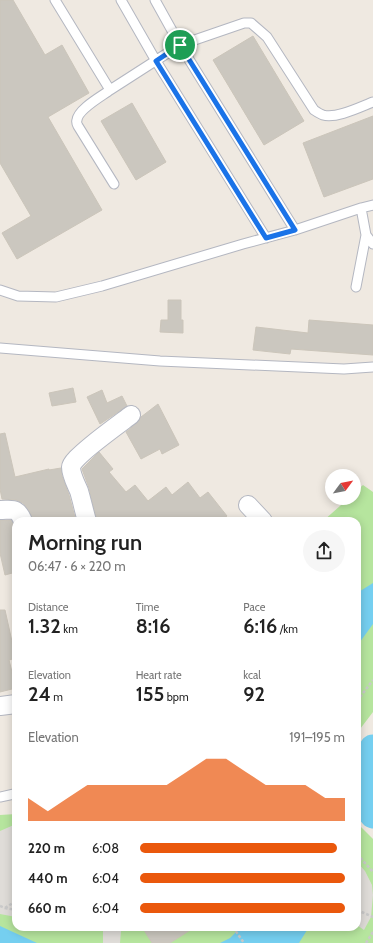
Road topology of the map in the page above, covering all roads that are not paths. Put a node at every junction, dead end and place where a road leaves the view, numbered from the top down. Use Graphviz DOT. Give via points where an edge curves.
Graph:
graph roads {
  1 [pos="55,0"];
  2 [pos="121,0"];
  3 [pos="155,0"];
  4 [pos="180,45"];
  5 [pos="156,61"];
  6 [pos="110,90"];
  7 [pos="373,102"];
  8 [pos="114,184"];
  9 [pos="373,205"];
  10 [pos="361,208"];
  11 [pos="295,230"];
  12 [pos="366,234"];
  13 [pos="266,238"];
  14 [pos="373,244"];
  15 [pos="356,286"];
  16 [pos="0,290"];
  17 [pos="0,348"];
  18 [pos="373,367"];
  19 [pos="131,415"];
  20 [pos="248,505"];
  21 [pos="0,510"];
  22 [pos="22,517"];
  23 [pos="86,517"];
  24 [pos="259,517"];
  25 [pos="12,704"];
  26 [pos="0,706"];
  27 [pos="12,794"];
  28 [pos="0,796"];
  1 -- 6 [label="lane"];
  2 -- 5 [label="lane"];
  3 -- 4 [label="lane"];
  4 -- 5 [label="lane"];
  4 -- 7 [label="lane" via="244,23 251,23 267,37 314,110 321,115 338,115"];
  4 -- 11 [label="lane"];
  5 -- 6 [label="lane"];
  5 -- 13 [label="lane"];
  6 -- 8 [label="lane" via="84,109 76,121"];
  9 -- 10 [label="lane"];
  10 -- 11 [label="lane"];
  10 -- 12 [label="lane"];
  11 -- 13 [label="lane"];
  12 -- 14 [label="lane"];
  12 -- 15 [label="lane"];
  13 -- 16 [label="lane" via="56,297 18,296"];
  17 -- 18 [label="lane" via="167,361 344,369"];
  19 -- 23 [label="street" via="81,453 72,463"];
  20 -- 24 [label="street"];
  21 -- 22 [label="street" via="14,510"];
  25 -- 26 [label="street"];
  27 -- 28 [label="lane"];
}
